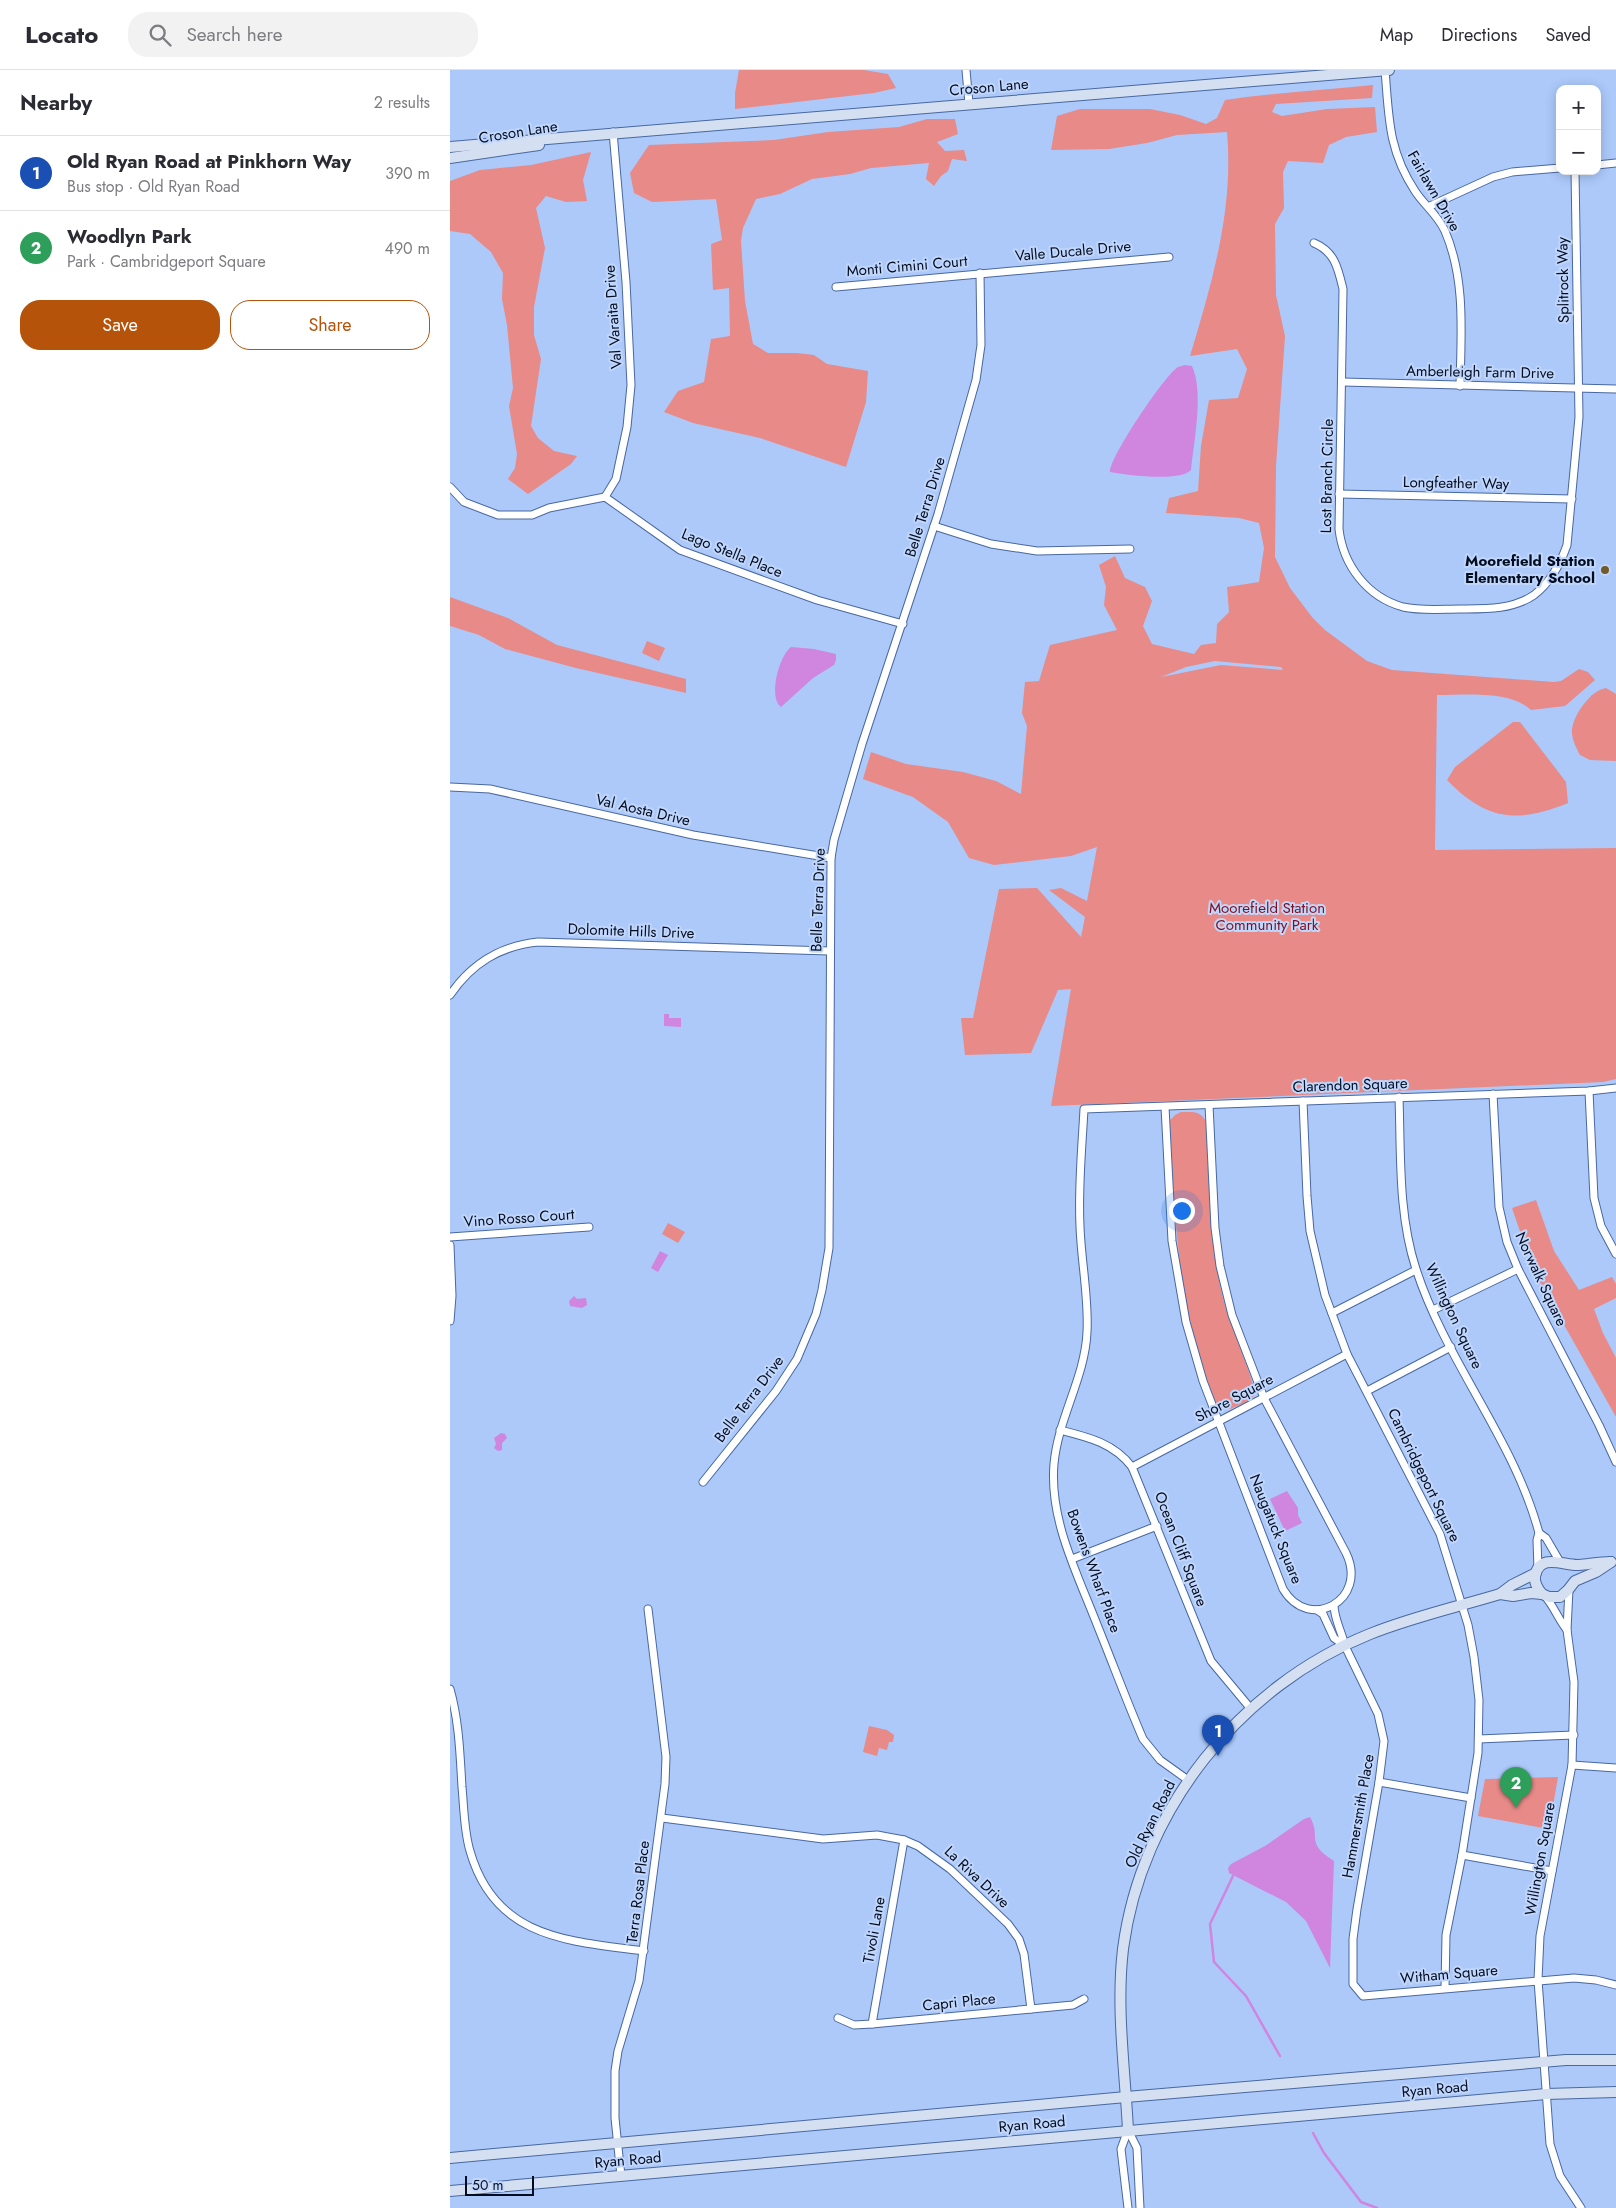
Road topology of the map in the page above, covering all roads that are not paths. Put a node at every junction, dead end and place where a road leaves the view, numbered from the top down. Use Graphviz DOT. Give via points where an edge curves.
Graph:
graph roads {
  1 [pos="966,70"];
  2 [pos="1387,70"];
  3 [pos="969,104"];
  4 [pos="613,132"];
  5 [pos="591,134"];
  6 [pos="450,147"];
  7 [pos="450,158"];
  8 [pos="1616,163"];
  9 [pos="1601,165"];
  10 [pos="1556,168"];
  11 [pos="1574,175"];
  12 [pos="1430,206"];
  13 [pos="1314,243"];
  14 [pos="1170,257"];
  15 [pos="980,273"];
  16 [pos="836,287"];
  17 [pos="1343,382"];
  18 [pos="1460,386"];
  19 [pos="1579,388"];
  20 [pos="1616,389"];
  21 [pos="450,487"];
  22 [pos="1339,494"];
  23 [pos="605,497"];
  24 [pos="1572,499"];
  25 [pos="934,526"];
  26 [pos="1130,549"];
  27 [pos="903,624"];
  28 [pos="450,787"];
  29 [pos="831,858"];
  30 [pos="830,951"];
  31 [pos="450,995"];
  32 [pos="1616,1088"];
  33 [pos="1589,1091"];
  34 [pos="1493,1094"];
  35 [pos="1399,1097"];
  36 [pos="1303,1100"];
  37 [pos="1209,1105"];
  38 [pos="1165,1106"];
  39 [pos="1084,1109"];
  40 [pos="590,1227"];
  41 [pos="450,1237"];
  42 [pos="450,1245"];
  43 [pos="1616,1254"];
  44 [pos="1518,1269"];
  45 [pos="1416,1270"];
  46 [pos="1433,1310"];
  47 [pos="1332,1313"];
  48 [pos="450,1321"];
  49 [pos="1451,1347"];
  50 [pos="1347,1354"];
  51 [pos="1367,1391"];
  52 [pos="1264,1398"];
  53 [pos="1219,1422"];
  54 [pos="1060,1430"];
  55 [pos="1616,1462"];
  56 [pos="1132,1467"];
  57 [pos="703,1482"];
  58 [pos="1157,1526"];
  59 [pos="1539,1533"];
  60 [pos="1072,1559"];
  61 [pos="1613,1561"];
  62 [pos="1562,1563"];
  63 [pos="1537,1571"];
  64 [pos="1570,1588"];
  65 [pos="1500,1594"];
  66 [pos="1543,1594"];
  67 [pos="1334,1605"];
  68 [pos="1462,1605"];
  69 [pos="648,1608"];
  70 [pos="1316,1609"];
  71 [pos="1567,1630"];
  72 [pos="1345,1646"];
  73 [pos="450,1689"];
  74 [pos="1252,1709"];
  75 [pos="1574,1735"];
  76 [pos="1479,1739"];
  77 [pos="1572,1765"];
  78 [pos="1616,1768"];
  79 [pos="1188,1780"];
  80 [pos="1379,1782"];
  81 [pos="1471,1798"];
  82 [pos="662,1818"];
  83 [pos="904,1840"];
  84 [pos="1462,1854"];
  85 [pos="1552,1870"];
  86 [pos="644,1951"];
  87 [pos="1538,1980"];
  88 [pos="1616,1985"];
  89 [pos="1444,1988"];
  90 [pos="1363,1996"];
  91 [pos="1084,1999"];
  92 [pos="1031,2009"];
  93 [pos="838,2018"];
  94 [pos="872,2024"];
  95 [pos="1616,2060"];
  96 [pos="1544,2062"];
  97 [pos="1616,2092"];
  98 [pos="1546,2094"];
  99 [pos="1126,2097"];
  100 [pos="1128,2130"];
  101 [pos="617,2143"];
  102 [pos="450,2158"];
  103 [pos="621,2176"];
  104 [pos="450,2190"];
  105 [pos="1128,2208"];
  106 [pos="1140,2208"];
  107 [pos="1581,2208"];
  1 -- 3 [label="street"];
  2 -- 3 [label="main road, Croson Lane"];
  2 -- 12 [label="street, Fairlawn Drive" via="1394,148 1416,192"];
  3 -- 4 [label="main road, Croson Lane"];
  4 -- 5 [label="main road, Croson Lane"];
  4 -- 23 [label="street, Val Varaita Drive" via="631,385 627,427 616,479"];
  5 -- 6 [label="main road, Croson Lane"];
  5 -- 7 [label="main road, Croson Lane"];
  8 -- 9 [label="street"];
  10 -- 12 [label="street" via="1493,176"];
  11 -- 19 [label="street, Splitrock Way"];
  12 -- 18 [label="street, Fairlawn Drive" via="1444,230 1458,277 1461,301"];
  13 -- 17 [label="street, Lost Branch Circle" via="1324,247 1334,258 1343,289"];
  14 -- 15 [label="street, Valle Ducale Drive"];
  15 -- 16 [label="street, Monti Cimini Court"];
  15 -- 25 [label="street, Belle Terra Drive" via="981,345 976,380"];
  17 -- 18 [label="street, Amberleigh Farm Drive"];
  17 -- 22 [label="street, Lost Branch Circle"];
  18 -- 19 [label="street, Amberleigh Farm Drive"];
  19 -- 20 [label="street, Amberleigh Farm Drive"];
  19 -- 24 [label="street, Lost Branch Circle"];
  21 -- 23 [label="street" via="464,502 498,515 532,515 549,508"];
  22 -- 24 [label="street, Longfeather Way"];
  22 -- 24 [label="street, Lost Branch Circle" via="1340,540 1350,567 1366,586 1382,598 1403,607 1420,609 1488,610 1532,596 1551,579 1562,560 1568,545"];
  23 -- 27 [label="street, Lago Stella Place" via="680,550 817,600"];
  25 -- 26 [label="street" via="991,544 1037,551"];
  25 -- 27 [label="street, Belle Terra Drive"];
  27 -- 29 [label="street, Belle Terra Drive" via="862,744"];
  28 -- 29 [label="street, Val Aosta Drive" via="499,791 693,835"];
  29 -- 30 [label="street, Belle Terra Drive"];
  30 -- 31 [label="street, Dolomite Hills Drive" via="538,942 494,953 468,972"];
  30 -- 57 [label="street, Belle Terra Drive" via="830,1248 822,1290 816,1314 796,1360 776,1391"];
  32 -- 33 [label="street, Clarendon Square"];
  33 -- 34 [label="street, Clarendon Square"];
  33 -- 43 [label="street" via="1594,1198 1601,1226"];
  34 -- 35 [label="street, Clarendon Square"];
  34 -- 44 [label="street, Norwalk Square" via="1499,1207 1506,1242"];
  35 -- 36 [label="street, Clarendon Square"];
  35 -- 45 [label="street, Willington Square" via="1402,1188 1406,1227"];
  36 -- 37 [label="street, Clarendon Square"];
  36 -- 47 [label="street, Cambridgeport Square" via="1310,1231"];
  37 -- 38 [label="street, Clarendon Square"];
  37 -- 52 [label="street" via="1220,1266 1232,1315"];
  38 -- 39 [label="street, Clarendon Square"];
  38 -- 53 [label="street, Naugatuck Square" via="1172,1241 1180,1298 1200,1372"];
  39 -- 54 [label="street, Bowens Wharf Place" via="1079,1214 1088,1313 1087,1339 1084,1359"];
  40 -- 41 [label="street, Vino Rosso Court"];
  42 -- 48 [label="street"];
  44 -- 46 [label="street"];
  44 -- 55 [label="street, Norwalk Square"];
  45 -- 46 [label="street, Willington Square"];
  45 -- 47 [label="street"];
  46 -- 49 [label="street, Willington Square"];
  47 -- 50 [label="street, Cambridgeport Square"];
  49 -- 51 [label="street"];
  49 -- 59 [label="street, Willington Square" via="1520,1480"];
  50 -- 51 [label="street, Cambridgeport Square"];
  50 -- 52 [label="street, Shore Square"];
  51 -- 68 [label="street, Cambridgeport Square" via="1438,1527"];
  52 -- 53 [label="street, Shore Square"];
  52 -- 67 [label="street" via="1349,1560 1351,1580 1343,1597"];
  53 -- 56 [label="street, Shore Square"];
  53 -- 70 [label="street, Naugatuck Square" via="1283,1589 1289,1599 1300,1606"];
  54 -- 56 [label="street, Ocean Cliff Square" via="1095,1440 1115,1450"];
  54 -- 60 [label="street, Bowens Wharf Place" via="1054,1464 1054,1493 1059,1521"];
  56 -- 58 [label="street, Ocean Cliff Square"];
  58 -- 60 [label="street"];
  58 -- 74 [label="street, Ocean Cliff Square" via="1211,1661"];
  59 -- 62 [label="street, Willington Square" via="1546,1538"];
  59 -- 63 [label="street, Willington Square"];
  60 -- 79 [label="street, Bowens Wharf Place" via="1143,1739 1160,1760"];
  61 -- 62 [label="main road, Old Ryan Road" via="1580,1565"];
  61 -- 64 [label="main road, Old Ryan Road" via="1575,1581"];
  62 -- 63 [label="main road, Old Ryan Road" via="1547,1562"];
  62 -- 64 [label="main road" via="1570,1572"];
  63 -- 65 [label="main road, Old Ryan Road"];
  63 -- 66 [label="main road" via="1536,1584"];
  64 -- 66 [label="main road, Old Ryan Road" via="1555,1598"];
  64 -- 71 [label="street, Willington Square"];
  65 -- 66 [label="main road, Old Ryan Road"];
  65 -- 68 [label="main road, Old Ryan Road"];
  66 -- 71 [label="street, Willington Square"];
  67 -- 70 [label="street"];
  67 -- 72 [label="street, Hammersmith Place"];
  68 -- 72 [label="main road, Old Ryan Road" via="1389,1627"];
  68 -- 76 [label="street, Cambridgeport Square" via="1474,1657"];
  69 -- 82 [label="street, Terra Rosa Place" via="666,1757"];
  70 -- 72 [label="street, Hammersmith Place" via="1324,1614 1334,1638"];
  71 -- 75 [label="street, Willington Square" via="1574,1682"];
  72 -- 74 [label="main road, Old Ryan Road" via="1303,1669"];
  72 -- 80 [label="street, Hammersmith Place" via="1382,1725 1384,1747"];
  73 -- 86 [label="street" via="457,1721 466,1835 476,1867 494,1897 518,1919 544,1934 575,1942"];
  74 -- 79 [label="main road, Old Ryan Road" via="1222,1738"];
  75 -- 76 [label="street"];
  75 -- 77 [label="street, Willington Square"];
  76 -- 81 [label="street, Cambridgeport Square"];
  77 -- 78 [label="street"];
  77 -- 85 [label="street, Willington Square"];
  79 -- 99 [label="main road, Old Ryan Road" via="1148,1856 1134,1898 1123,1949 1120,1988"];
  80 -- 81 [label="street"];
  80 -- 90 [label="street, Hammersmith Place" via="1353,1939 1353,1984"];
  81 -- 84 [label="street, Cambridgeport Square"];
  82 -- 83 [label="street, La Riva Drive" via="823,1839 867,1834"];
  82 -- 86 [label="street, Terra Rosa Place"];
  83 -- 92 [label="street, La Riva Drive" via="930,1853 950,1869 1008,1924 1024,1954"];
  83 -- 94 [label="street, Tivoli Lane"];
  84 -- 85 [label="street"];
  84 -- 89 [label="street, Cambridgeport Square" via="1446,1935"];
  85 -- 87 [label="street, Willington Square" via="1540,1936"];
  86 -- 101 [label="street, Terra Rosa Place" via="637,1990 618,2052 614,2095"];
  87 -- 88 [label="street" via="1587,1978"];
  87 -- 89 [label="street, Witham Square"];
  87 -- 96 [label="street, Willington Square"];
  89 -- 90 [label="street, Witham Square"];
  91 -- 92 [label="street, Capri Place" via="1073,2005"];
  92 -- 94 [label="street, Capri Place"];
  93 -- 94 [label="street, Capri Place" via="854,2025"];
  95 -- 96 [label="main road, Ryan Road"];
  96 -- 98 [label="street, Willington Square"];
  96 -- 99 [label="main road, Ryan Road"];
  97 -- 98 [label="main road, Ryan Road"];
  98 -- 100 [label="main road, Ryan Road"];
  98 -- 107 [label="street, Willington Square" via="1554,2162 1567,2190"];
  99 -- 100 [label="main road, Old Ryan Road"];
  99 -- 101 [label="main road, Ryan Road"];
  100 -- 103 [label="main road, Ryan Road"];
  100 -- 105 [label="street" via="1121,2149"];
  100 -- 106 [label="street" via="1136,2148"];
  101 -- 102 [label="main road, Ryan Road"];
  101 -- 103 [label="street, Terra Rosa Place"];
  103 -- 104 [label="main road, Ryan Road"];
}
